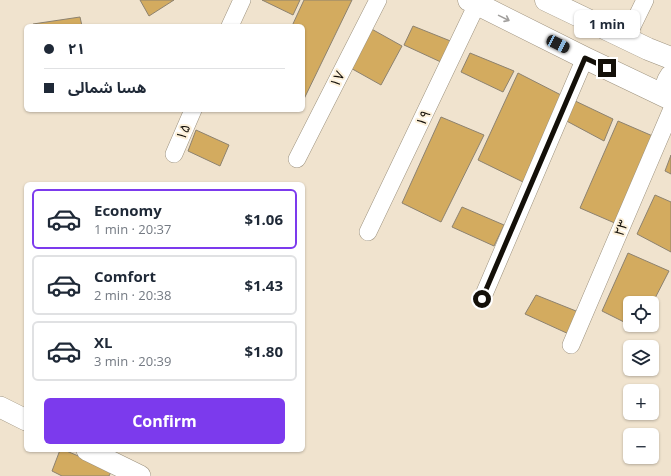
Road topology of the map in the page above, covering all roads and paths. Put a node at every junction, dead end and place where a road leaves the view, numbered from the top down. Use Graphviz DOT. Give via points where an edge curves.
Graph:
graph roads {
  1 [pos="242,0"];
  2 [pos="378,0"];
  3 [pos="546,0"];
  4 [pos="645,0"];
  5 [pos="473,2"];
  6 [pos="231,24"];
  7 [pos="626,39"];
  8 [pos="648,50"];
  9 [pos="585,58"];
  10 [pos="671,58"];
  11 [pos="630,78"];
  12 [pos="670,95"];
  13 [pos="192,112"];
  14 [pos="174,154"];
  15 [pos="297,159"];
  16 [pos="368,232"];
  17 [pos="482,299"];
  18 [pos="571,345"];
  19 [pos="0,408"];
  20 [pos="24,419"];
  21 [pos="90,452"];
  22 [pos="116,471"];
  23 [pos="140,476"];
  1 -- 6 [label="street"];
  2 -- 15 [label="street, ۱۷"];
  3 -- 7 [label="main road"];
  4 -- 7 [label="street"];
  5 -- 9 [label="main road, one-way"];
  5 -- 16 [label="street, ۱۹"];
  7 -- 8 [label="main road"];
  8 -- 10 [label="main road"];
  8 -- 11 [label="main road" via="651,60 648,70 640,76"];
  9 -- 11 [label="main road"];
  9 -- 17 [label="street"];
  11 -- 12 [label="main road"];
  12 -- 18 [label="street, ۲۳"];
  13 -- 14 [label="street, ۱۵"];
  19 -- 20 [label="street"];
  21 -- 22 [label="street"];
  22 -- 23 [label="street"];
}
